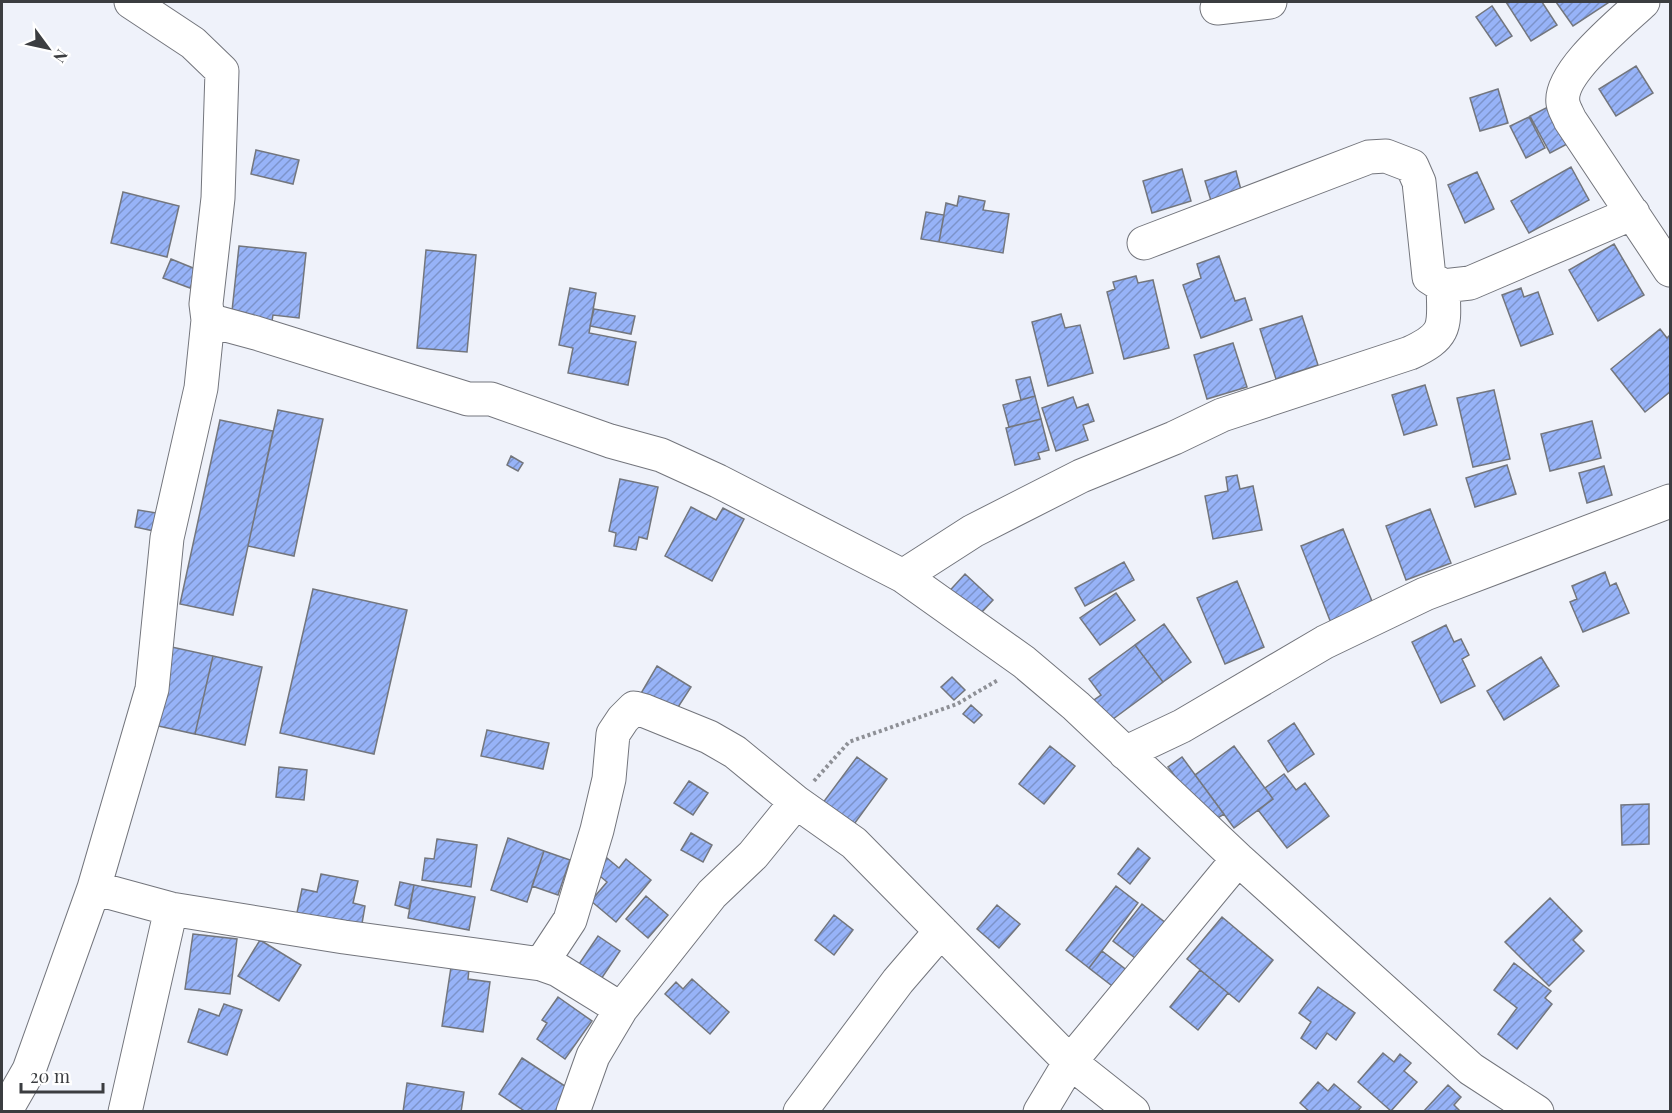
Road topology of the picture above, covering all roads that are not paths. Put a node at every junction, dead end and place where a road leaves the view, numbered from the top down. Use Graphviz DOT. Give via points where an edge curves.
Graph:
graph roads {
  1 [pos="131,2"];
  2 [pos="1270,2"];
  3 [pos="1643,2"];
  4 [pos="1217,8"];
  5 [pos="1651,225"];
  6 [pos="1144,243"];
  7 [pos="1671,270"];
  8 [pos="1443,286"];
  9 [pos="208,320"];
  10 [pos="1671,501"];
  11 [pos="903,576"];
  12 [pos="1125,753"];
  13 [pos="796,802"];
  14 [pos="1239,859"];
  15 [pos="94,888"];
  16 [pos="171,909"];
  17 [pos="941,931"];
  18 [pos="541,964"];
  19 [pos="621,1009"];
  20 [pos="1070,1062"];
  21 [pos="5,1112"];
  22 [pos="125,1112"];
  23 [pos="573,1112"];
  24 [pos="800,1112"];
  25 [pos="1040,1112"];
  26 [pos="1133,1112"];
  27 [pos="1537,1112"];
  1 -- 9 [label="street" via="193,43 222,71 218,198 206,304"];
  2 -- 4 [label="street"];
  3 -- 5 [label="street" via="1582,61 1568,82 1562,101 1570,120"];
  5 -- 7 [label="street"];
  5 -- 8 [label="street" via="1470,283"];
  6 -- 8 [label="street" via="1368,157 1386,156 1412,166 1419,183 1429,277"];
  8 -- 11 [label="street" via="1444,323 1432,343 1222,415 1081,476 973,531"];
  9 -- 11 [label="street" via="468,399 491,399 661,455"];
  9 -- 15 [label="street" via="201,388 167,538 152,688"];
  10 -- 12 [label="street" via="1425,594 1325,642 1182,726"];
  11 -- 12 [label="street" via="1024,662"];
  12 -- 14 [label="street"];
  13 -- 17 [label="street" via="855,843"];
  13 -- 18 [label="street" via="709,736 634,708 614,734 597,830 570,920"];
  13 -- 19 [label="street" via="753,855 712,894"];
  14 -- 20 [label="street"];
  14 -- 27 [label="street" via="1471,1069"];
  15 -- 16 [label="street"];
  15 -- 21 [label="street" via="29,1070"];
  16 -- 18 [label="street"];
  16 -- 22 [label="street"];
  17 -- 20 [label="street"];
  17 -- 24 [label="street" via="898,981"];
  18 -- 19 [label="street" via="558,970"];
  19 -- 23 [label="street" via="593,1056"];
  20 -- 25 [label="street"];
  20 -- 26 [label="street"];
}
